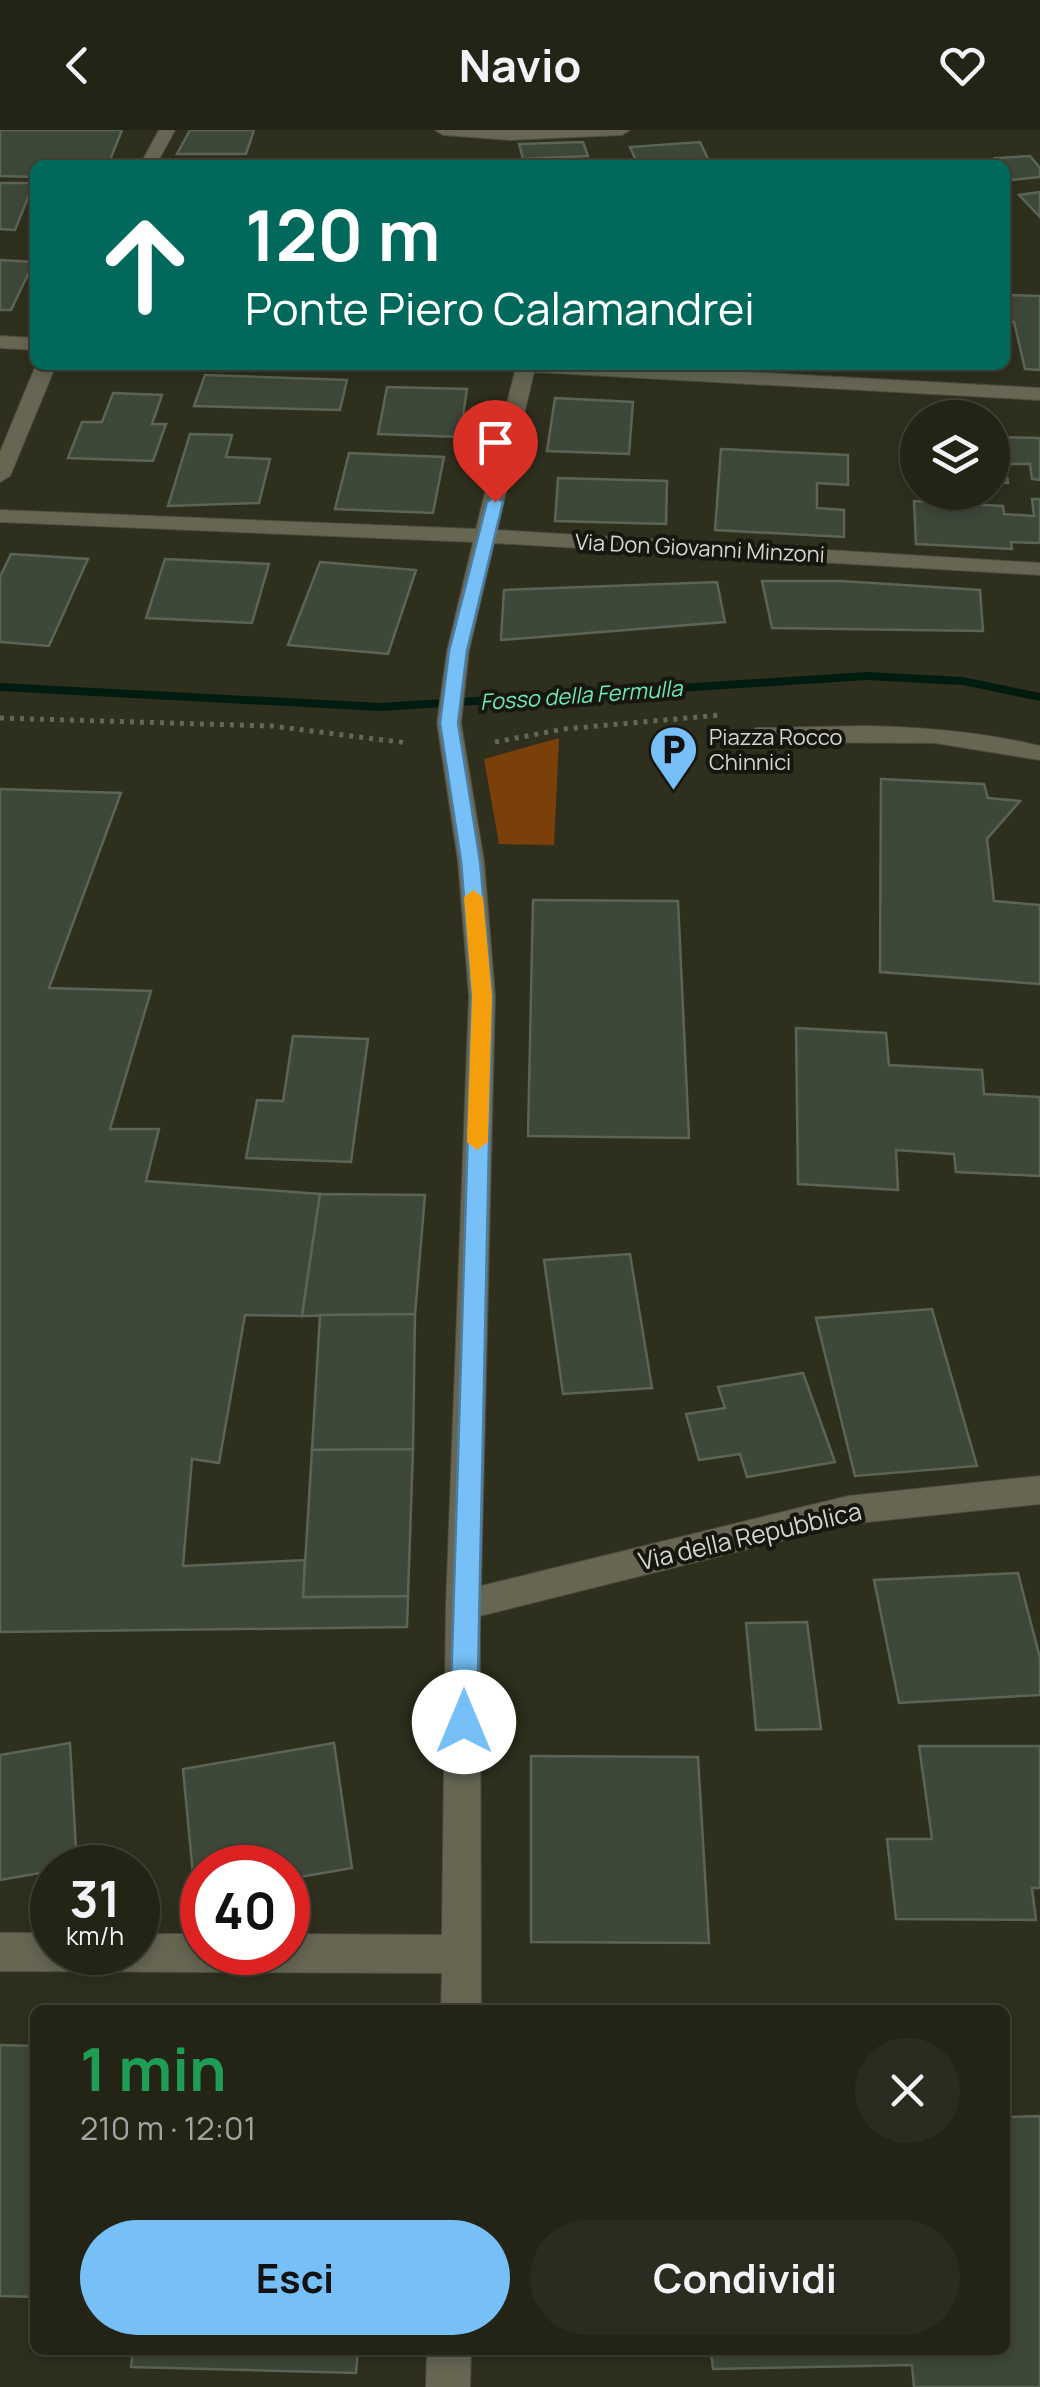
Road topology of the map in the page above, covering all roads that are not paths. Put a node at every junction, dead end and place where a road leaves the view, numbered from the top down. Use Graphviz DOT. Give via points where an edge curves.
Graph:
graph roads {
  1 [pos="167,130"];
  2 [pos="443,130"];
  3 [pos="622,130"];
  4 [pos="151,160"];
  5 [pos="0,342"];
  6 [pos="30,344"];
  7 [pos="44,370"];
  8 [pos="525,370"];
  9 [pos="686,370"];
  10 [pos="1040,394"];
  11 [pos="0,476"];
  12 [pos="0,516"];
  13 [pos="487,536"];
  14 [pos="1040,569"];
  15 [pos="756,735"];
  16 [pos="1040,753"];
  17 [pos="1040,1490"];
  18 [pos="464,1606"];
  19 [pos="0,1952"];
  20 [pos="30,1952"];
  21 [pos="160,1953"];
  22 [pos="463,1954"];
  23 [pos="461,2005"];
  24 [pos="449,2355"];
  25 [pos="448,2387"];
  1 -- 4 [label="street"];
  2 -- 3 [label="street"];
  5 -- 6 [label="street"];
  7 -- 11 [label="street"];
  8 -- 13 [label="street"];
  9 -- 10 [label="street"];
  12 -- 13 [label="street, Via Don Giovanni Minzoni"];
  13 -- 14 [label="street, Via Don Giovanni Minzoni"];
  13 -- 18 [label="street" via="458,651 449,723 482,996"];
  15 -- 16 [label="street" via="916,733"];
  17 -- 18 [label="street, Via della Repubblica" via="848,1510"];
  18 -- 22 [label="street"];
  19 -- 20 [label="street"];
  21 -- 22 [label="street"];
  22 -- 23 [label="street"];
  24 -- 25 [label="street"];
}
